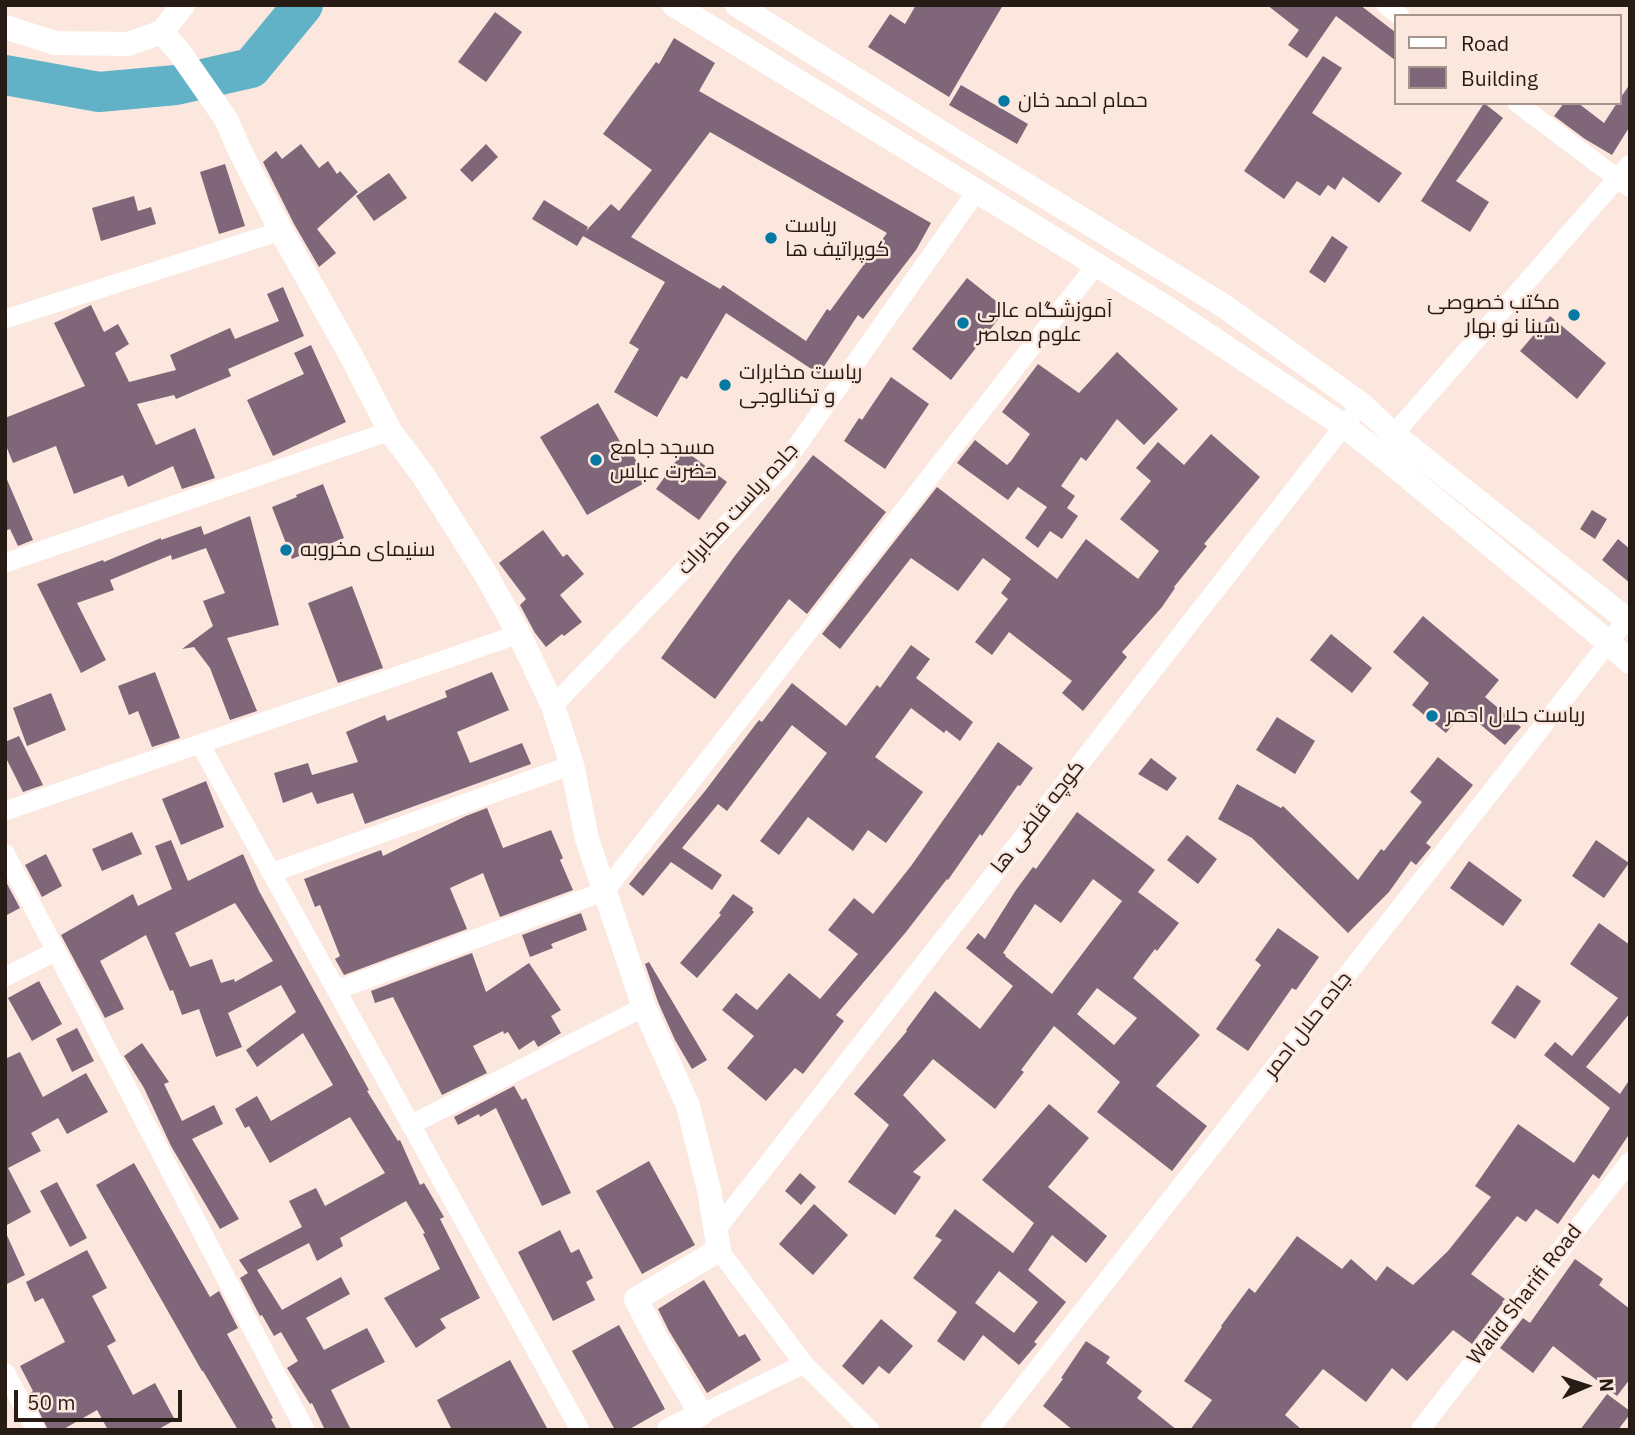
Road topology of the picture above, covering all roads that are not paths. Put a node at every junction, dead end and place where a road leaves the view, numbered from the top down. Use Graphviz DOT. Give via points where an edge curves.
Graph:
graph roads {
  1 [pos="183,5"];
  2 [pos="674,5"];
  3 [pos="737,5"];
  4 [pos="5,27"];
  5 [pos="162,32"];
  6 [pos="1520,105"];
  7 [pos="1626,177"];
  8 [pos="976,192"];
  9 [pos="281,232"];
  10 [pos="1096,265"];
  11 [pos="5,318"];
  12 [pos="1361,404"];
  13 [pos="1344,426"];
  14 [pos="390,431"];
  15 [pos="1386,443"];
  16 [pos="5,563"];
  17 [pos="1629,621"];
  18 [pos="519,634"];
  19 [pos="1609,643"];
  20 [pos="1630,662"];
  21 [pos="553,706"];
  22 [pos="200,744"];
  23 [pos="572,765"];
  24 [pos="5,811"];
  25 [pos="5,853"];
  26 [pos="271,873"];
  27 [pos="605,891"];
  28 [pos="56,951"];
  29 [pos="5,977"];
  30 [pos="337,990"];
  31 [pos="644,1007"];
  32 [pos="410,1125"];
  33 [pos="1630,1161"];
  34 [pos="718,1240"];
  35 [pos="804,1364"];
  36 [pos="5,1371"];
  37 [pos="701,1414"];
  38 [pos="36,1430"];
  39 [pos="304,1430"];
  40 [pos="580,1430"];
  41 [pos="669,1430"];
  42 [pos="870,1430"];
  43 [pos="989,1430"];
  44 [pos="1420,1430"];
  1 -- 5 [label="street"];
  2 -- 8 [label="street"];
  3 -- 12 [label="street" via="1224,306"];
  4 -- 5 [label="street" via="55,43 128,44"];
  5 -- 9 [label="street" via="226,119"];
  6 -- 7 [label="street"];
  7 -- 15 [label="street"];
  8 -- 10 [label="street"];
  8 -- 21 [label="street, جاده ریاست مخابرات" via="782,467"];
  9 -- 11 [label="street"];
  9 -- 14 [label="street"];
  10 -- 13 [label="street"];
  10 -- 27 [label="street"];
  12 -- 13 [label="street, کوچه قاضی ها"];
  12 -- 15 [label="street"];
  13 -- 15 [label="street"];
  13 -- 34 [label="street, کوچه قاضی ها"];
  14 -- 16 [label="street"];
  14 -- 18 [label="street" via="423,475"];
  15 -- 17 [label="street"];
  15 -- 19 [label="street"];
  17 -- 19 [label="street, جاده حلال احمر"];
  18 -- 21 [label="street"];
  18 -- 22 [label="street"];
  19 -- 20 [label="street"];
  19 -- 43 [label="street, جاده حلال احمر"];
  21 -- 23 [label="street"];
  22 -- 24 [label="street"];
  22 -- 26 [label="street"];
  23 -- 26 [label="street"];
  23 -- 27 [label="street" via="587,839"];
  25 -- 28 [label="street"];
  26 -- 30 [label="street"];
  27 -- 30 [label="street"];
  27 -- 31 [label="street"];
  28 -- 29 [label="street"];
  28 -- 39 [label="street"];
  30 -- 32 [label="street"];
  31 -- 32 [label="street"];
  31 -- 34 [label="street" via="688,1106"];
  32 -- 40 [label="street"];
  33 -- 44 [label="street, Walid Sharifi Road"];
  34 -- 35 [label="street"];
  34 -- 37 [label="street" via="636,1299"];
  35 -- 37 [label="street"];
  35 -- 42 [label="street"];
  36 -- 38 [label="street"];
  37 -- 41 [label="street"];
}
